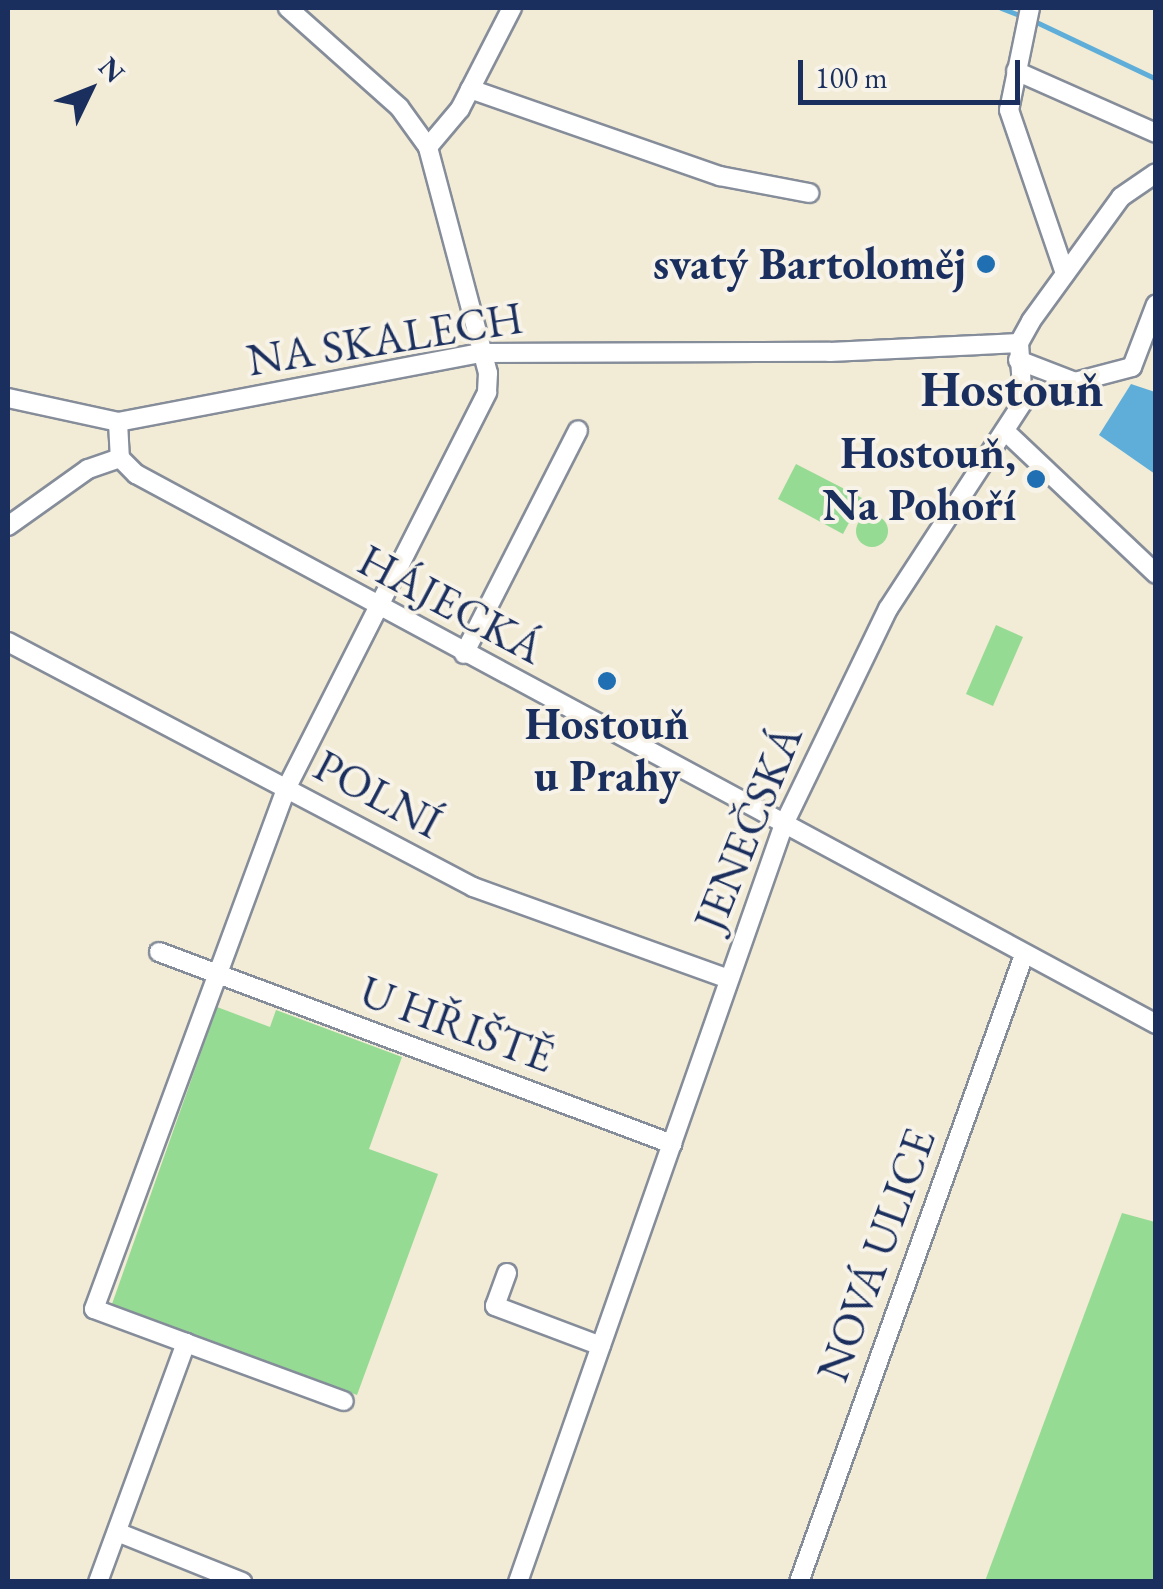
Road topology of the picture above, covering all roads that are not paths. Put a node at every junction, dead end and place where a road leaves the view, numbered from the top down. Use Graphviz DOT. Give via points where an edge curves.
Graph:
graph roads {
  1 [pos="288,8"];
  2 [pos="512,8"];
  3 [pos="1030,8"];
  4 [pos="1016,70"];
  5 [pos="470,89"];
  6 [pos="1156,133"];
  7 [pos="428,147"];
  8 [pos="1152,175"];
  9 [pos="809,194"];
  10 [pos="1156,197"];
  11 [pos="1066,274"];
  12 [pos="1156,304"];
  13 [pos="1018,351"];
  14 [pos="479,353"];
  15 [pos="8,398"];
  16 [pos="118,422"];
  17 [pos="578,430"];
  18 [pos="1004,432"];
  19 [pos="120,458"];
  20 [pos="8,526"];
  21 [pos="1156,574"];
  22 [pos="377,607"];
  23 [pos="8,642"];
  24 [pos="464,654"];
  25 [pos="286,788"];
  26 [pos="784,824"];
  27 [pos="160,952"];
  28 [pos="1024,955"];
  29 [pos="216,974"];
  30 [pos="728,979"];
  31 [pos="1156,1024"];
  32 [pos="672,1144"];
  33 [pos="507,1273"];
  34 [pos="186,1343"];
  35 [pos="601,1346"];
  36 [pos="344,1401"];
  37 [pos="116,1532"];
  38 [pos="98,1582"];
  39 [pos="242,1582"];
  40 [pos="518,1582"];
  41 [pos="799,1582"];
  1 -- 7 [label="street" via="399,108"];
  2 -- 5 [label="street"];
  3 -- 4 [label="street"];
  4 -- 6 [label="street"];
  4 -- 11 [label="street" via="1010,110"];
  5 -- 7 [label="street"];
  5 -- 9 [label="street" via="720,176"];
  7 -- 14 [label="street"];
  8 -- 10 [label="street"];
  8 -- 11 [label="street" via="1122,197"];
  11 -- 13 [label="street"];
  12 -- 13 [label="street" via="1132,367 1074,382"];
  13 -- 14 [label="street, NA SKALECH"];
  13 -- 18 [label="street, JENEČSKÁ" via="1026,390"];
  14 -- 16 [label="street, NA SKALECH"];
  14 -- 22 [label="street" via="487,392"];
  15 -- 16 [label="street, NA SKALECH"];
  16 -- 19 [label="street"];
  17 -- 24 [label="street"];
  18 -- 21 [label="street"];
  18 -- 26 [label="street, JENEČSKÁ" via="888,609"];
  19 -- 20 [label="street" via="88,469"];
  19 -- 22 [label="street, HÁJECKÁ" via="136,474"];
  22 -- 24 [label="street, HÁJECKÁ"];
  22 -- 25 [label="street"];
  23 -- 25 [label="street, POLNÍ"];
  24 -- 26 [label="street, HÁJECKÁ"];
  25 -- 29 [label="street"];
  25 -- 30 [label="street, POLNÍ" via="473,887"];
  26 -- 28 [label="street, HÁJECKÁ"];
  26 -- 30 [label="street, JENEČSKÁ"];
  27 -- 29 [label="street, U HŘIŠTĚ"];
  28 -- 31 [label="street, HÁJECKÁ"];
  28 -- 41 [label="street, NOVÁ ULICE"];
  29 -- 32 [label="street, U HŘIŠTĚ"];
  29 -- 34 [label="street" via="94,1309"];
  30 -- 32 [label="street, JENEČSKÁ"];
  32 -- 35 [label="street, JENEČSKÁ"];
  33 -- 35 [label="street" via="495,1306"];
  34 -- 36 [label="street"];
  34 -- 37 [label="street"];
  35 -- 40 [label="street, JENEČSKÁ"];
  37 -- 38 [label="street"];
  37 -- 39 [label="street"];
}
